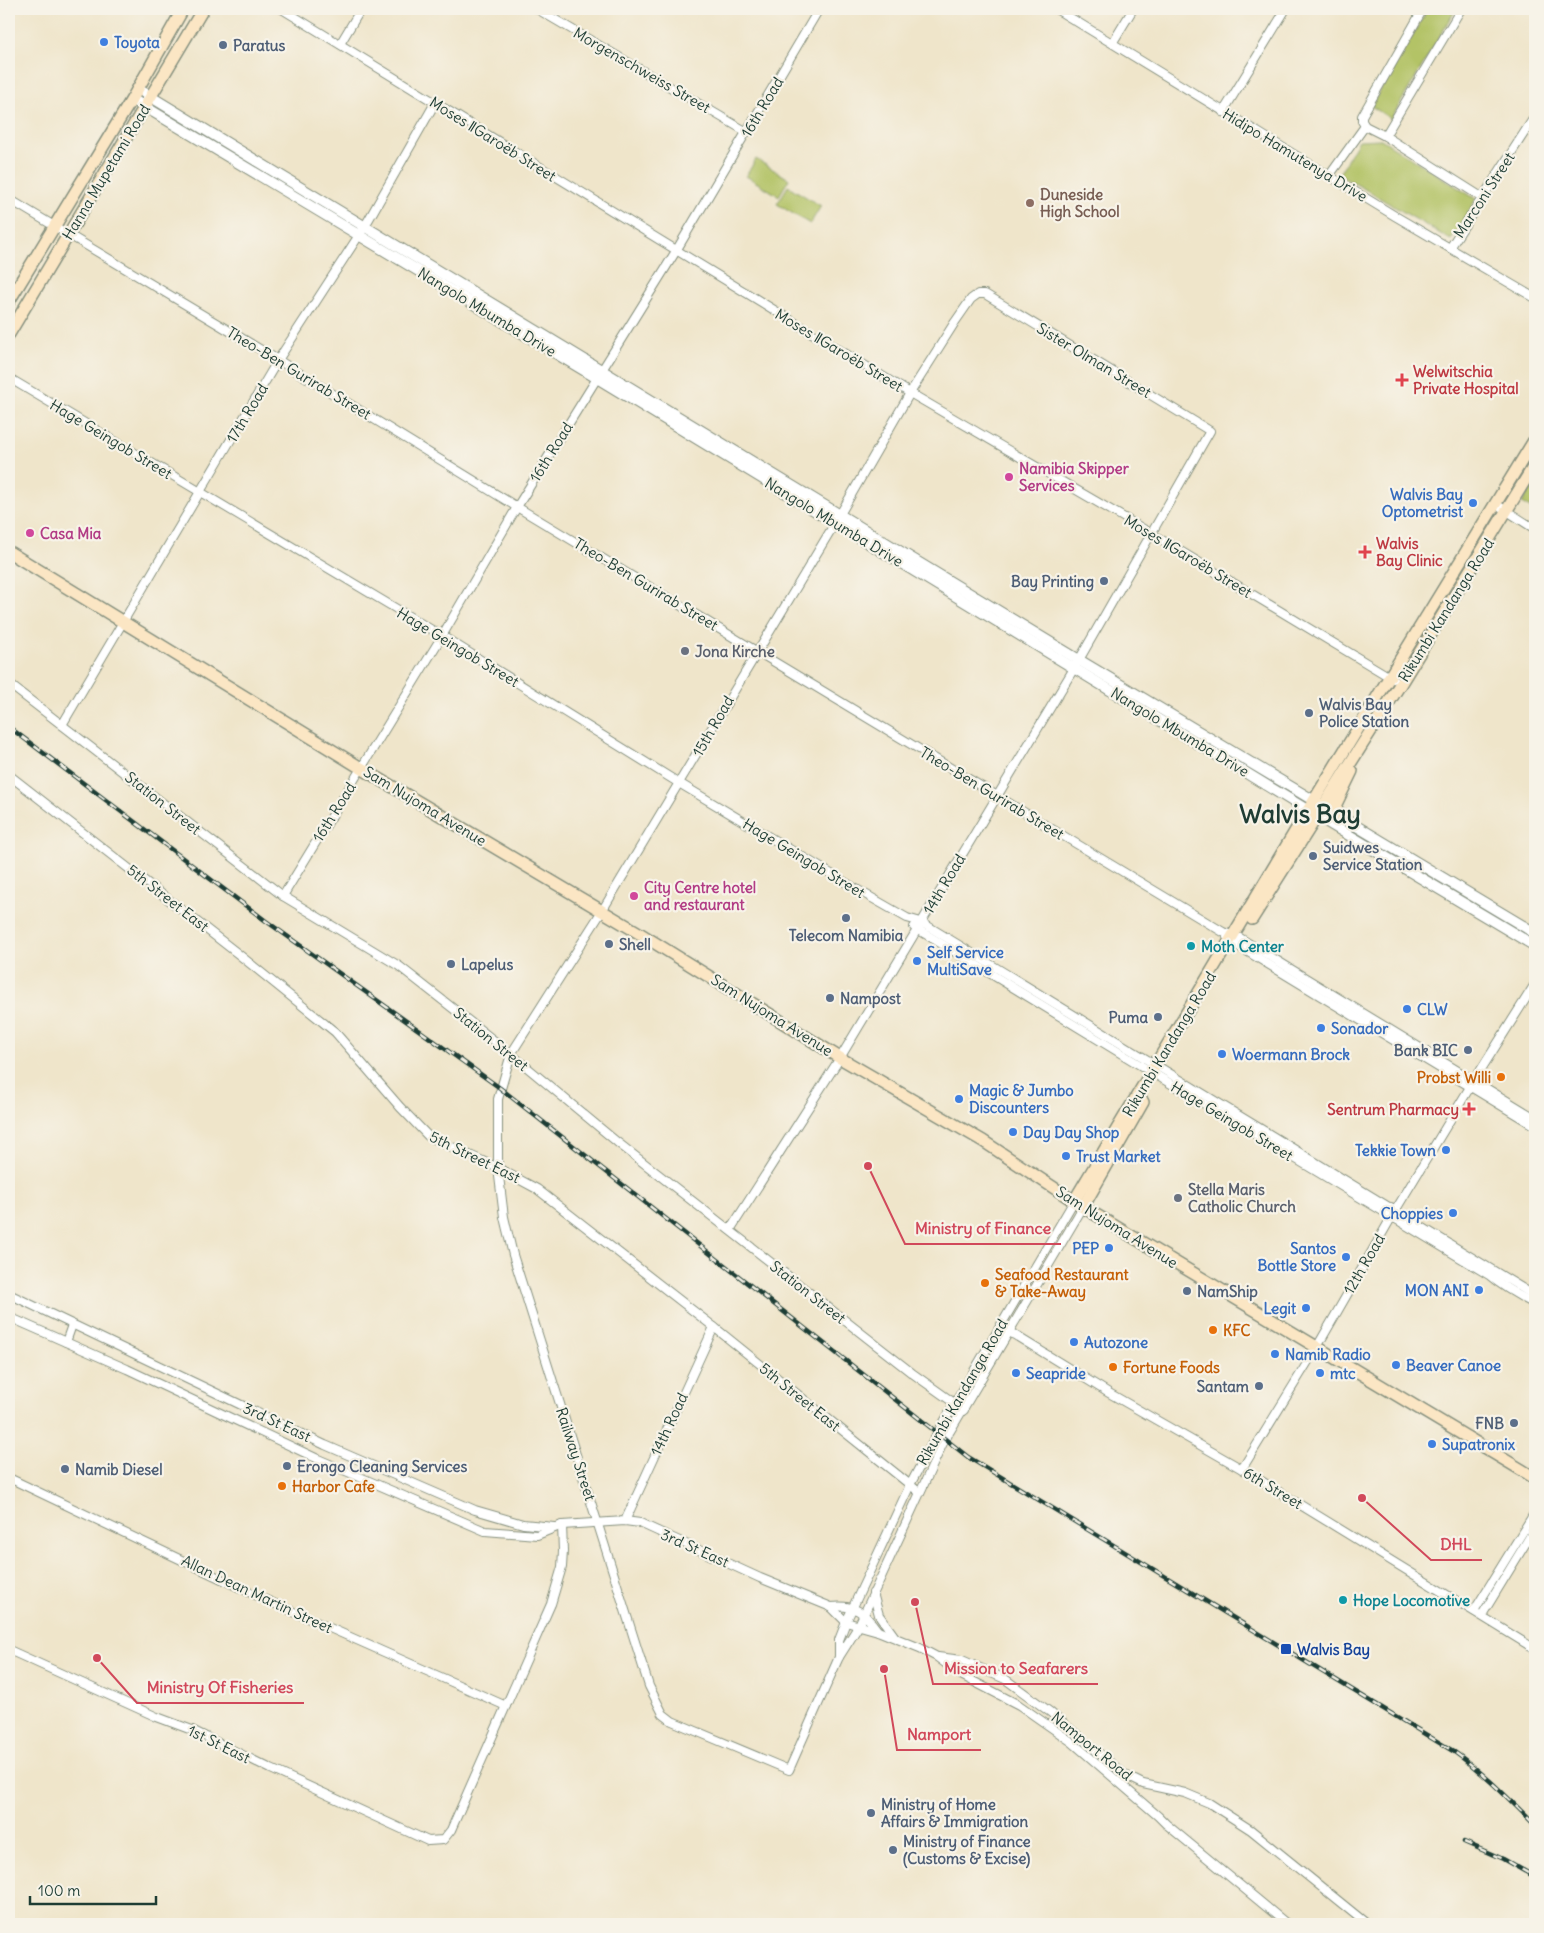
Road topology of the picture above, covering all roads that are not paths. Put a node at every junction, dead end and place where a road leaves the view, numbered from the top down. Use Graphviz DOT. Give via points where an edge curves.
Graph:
graph roads {
  1 [pos="183,9"];
  2 [pos="203,9"];
  3 [pos="282,9"];
  4 [pos="362,9"];
  5 [pos="537,9"];
  6 [pos="819,9"];
  7 [pos="1056,9"];
  8 [pos="1133,9"];
  9 [pos="1286,9"];
  10 [pos="1423,9"];
  11 [pos="1462,9"];
  12 [pos="1114,42"];
  13 [pos="340,44"];
  14 [pos="134,94"];
  15 [pos="148,102"];
  16 [pos="435,103"];
  17 [pos="1222,112"];
  18 [pos="1535,116"];
  19 [pos="1365,126"];
  20 [pos="747,132"];
  21 [pos="1385,136"];
  22 [pos="1328,176"];
  23 [pos="1483,198"];
  24 [pos="9,199"];
  25 [pos="365,226"];
  26 [pos="54,227"];
  27 [pos="68,235"];
  28 [pos="359,235"];
  29 [pos="1450,248"];
  30 [pos="676,251"];
  31 [pos="1535,298"];
  32 [pos="9,301"];
  33 [pos="9,334"];
  34 [pos="278,360"];
  35 [pos="599,374"];
  36 [pos="9,378"];
  37 [pos="910,394"];
  38 [pos="1535,439"];
  39 [pos="1535,464"];
  40 [pos="199,491"];
  41 [pos="1496,504"];
  42 [pos="517,506"];
  43 [pos="1506,512"];
  44 [pos="838,519"];
  45 [pos="1535,529"];
  46 [pos="1152,534"];
  47 [pos="9,552"];
  48 [pos="124,622"];
  49 [pos="442,636"];
  50 [pos="757,650"];
  51 [pos="1077,664"];
  52 [pos="1390,677"];
  53 [pos="1401,683"];
  54 [pos="9,684"];
  55 [pos="62,725"];
  56 [pos="1352,759"];
  57 [pos="361,768"];
  58 [pos="9,775"];
  59 [pos="679,783"];
  60 [pos="997,796"];
  61 [pos="1316,808"];
  62 [pos="1340,816"];
  63 [pos="283,896"];
  64 [pos="602,911"];
  65 [pos="919,926"];
  66 [pos="1535,933"];
  67 [pos="1233,938"];
  68 [pos="1535,946"];
  69 [pos="1535,984"];
  70 [pos="511,1054"];
  71 [pos="840,1058"];
  72 [pos="1157,1071"];
  73 [pos="1471,1084"];
  74 [pos="1535,1118"];
  75 [pos="1535,1126"];
  76 [pos="498,1168"];
  77 [pos="1078,1204"];
  78 [pos="1393,1214"];
  79 [pos="730,1230"];
  80 [pos="9,1294"];
  81 [pos="1535,1296"];
  82 [pos="1535,1304"];
  83 [pos="9,1317"];
  84 [pos="72,1325"];
  85 [pos="1000,1326"];
  86 [pos="714,1327"];
  87 [pos="1009,1331"];
  88 [pos="66,1342"];
  89 [pos="1317,1347"];
  90 [pos="134,1354"];
  91 [pos="127,1369"];
  92 [pos="956,1403"];
  93 [pos="964,1410"];
  94 [pos="1242,1469"];
  95 [pos="9,1478"];
  96 [pos="1535,1478"];
  97 [pos="910,1485"];
  98 [pos="919,1492"];
  99 [pos="1535,1512"];
  100 [pos="625,1521"];
  101 [pos="598,1522"];
  102 [pos="558,1526"];
  103 [pos="1535,1528"];
  104 [pos="873,1593"];
  105 [pos="831,1608"];
  106 [pos="852,1608"];
  107 [pos="1474,1610"];
  108 [pos="864,1614"];
  109 [pos="1482,1615"];
  110 [pos="846,1622"];
  111 [pos="858,1626"];
  112 [pos="878,1631"];
  113 [pos="896,1639"];
  114 [pos="1535,1648"];
  115 [pos="9,1650"];
  116 [pos="839,1657"];
  117 [pos="937,1657"];
  118 [pos="506,1706"];
  119 [pos="1287,1924"];
  120 [pos="1367,1924"];
  1 -- 14 [label="main road, Hanna Mupetami Road"];
  2 -- 15 [label="main road, Hanna Mupetami Road"];
  3 -- 13 [label="street, Moses ǁGaroëb Street"];
  4 -- 13 [label="street"];
  5 -- 20 [label="street, Morgenschweiss Street"];
  6 -- 20 [label="street, 16th Road"];
  7 -- 12 [label="street, Hidipo Hamutenya Drive"];
  8 -- 12 [label="street"];
  9 -- 17 [label="street"];
  10 -- 19 [label="street" via="1362,116"];
  11 -- 21 [label="street"];
  12 -- 17 [label="street, Hidipo Hamutenya Drive"];
  13 -- 16 [label="street, Moses ǁGaroëb Street"];
  14 -- 15 [label="street, Nangolo Mbumba Drive"];
  14 -- 26 [label="main road, Hanna Mupetami Road"];
  15 -- 25 [label="street, Nangolo Mbumba Drive"];
  15 -- 27 [label="main road, Hanna Mupetami Road"];
  15 -- 28 [label="street, Nangolo Mbumba Drive"];
  16 -- 25 [label="street, 17th Road"];
  16 -- 30 [label="street, Moses ǁGaroëb Street"];
  17 -- 22 [label="street, Hidipo Hamutenya Drive"];
  18 -- 23 [label="street, Marconi Street"];
  19 -- 21 [label="street"];
  19 -- 22 [label="street"];
  20 -- 30 [label="street, 16th Road"];
  21 -- 23 [label="street"];
  22 -- 29 [label="street, Hidipo Hamutenya Drive"];
  23 -- 29 [label="street, Marconi Street"];
  24 -- 26 [label="street, Theo-Ben Gurirab Street"];
  25 -- 28 [label="street, 17th Road"];
  25 -- 35 [label="street, Nangolo Mbumba Drive"];
  26 -- 27 [label="street, Theo-Ben Gurirab Street"];
  26 -- 32 [label="main road, Hanna Mupetami Road"];
  27 -- 33 [label="main road, Hanna Mupetami Road"];
  27 -- 34 [label="street, Theo-Ben Gurirab Street"];
  28 -- 34 [label="street, 17th Road"];
  28 -- 35 [label="street, Nangolo Mbumba Drive"];
  29 -- 31 [label="street, Hidipo Hamutenya Drive"];
  30 -- 35 [label="street, 16th Road"];
  30 -- 37 [label="street, Moses ǁGaroëb Street"];
  34 -- 40 [label="street, 17th Road"];
  34 -- 42 [label="street, Theo-Ben Gurirab Street"];
  35 -- 42 [label="street, 16th Road"];
  35 -- 44 [label="street, Nangolo Mbumba Drive"];
  36 -- 40 [label="street, Hage Geingob Street"];
  37 -- 44 [label="street, 15th Road"];
  37 -- 46 [label="street, Moses ǁGaroëb Street"];
  37 -- 46 [label="street, Sister Olman Street" via="971,300 978,294 984,294 1210,430"];
  38 -- 41 [label="main road, Rikumbi Kandanga Road"];
  39 -- 43 [label="main road, Rikumbi Kandanga Road"];
  40 -- 48 [label="street, 17th Road"];
  40 -- 49 [label="street, Hage Geingob Street"];
  41 -- 43 [label="street"];
  41 -- 52 [label="main road, Rikumbi Kandanga Road"];
  42 -- 49 [label="street, 16th Road"];
  42 -- 50 [label="street, Theo-Ben Gurirab Street"];
  43 -- 45 [label="street"];
  43 -- 53 [label="main road, Rikumbi Kandanga Road"];
  44 -- 50 [label="street, 15th Road"];
  44 -- 51 [label="street, Nangolo Mbumba Drive"];
  46 -- 51 [label="street, 14th Road"];
  46 -- 52 [label="street, Moses ǁGaroëb Street"];
  47 -- 48 [label="main road, Sam Nujoma Avenue"];
  48 -- 55 [label="street, 17th Road"];
  48 -- 57 [label="main road, Sam Nujoma Avenue"];
  49 -- 57 [label="street, 16th Road"];
  49 -- 59 [label="street, Hage Geingob Street"];
  50 -- 59 [label="street, 15th Road"];
  50 -- 60 [label="street, Theo-Ben Gurirab Street"];
  51 -- 60 [label="street, 14th Road"];
  51 -- 61 [label="street, Nangolo Mbumba Drive"];
  52 -- 53 [label="street, Moses ǁGaroëb Street"];
  52 -- 61 [label="main road, Rikumbi Kandanga Road"];
  53 -- 56 [label="main road, Rikumbi Kandanga Road"];
  54 -- 55 [label="street, Station Street"];
  55 -- 63 [label="street, Station Street"];
  56 -- 61 [label="main road, Rikumbi Kandanga Road"];
  56 -- 62 [label="main road" via="1352,773 1335,806"];
  57 -- 63 [label="street, 16th Road"];
  57 -- 64 [label="main road, Sam Nujoma Avenue"];
  58 -- 76 [label="street, 5th Street East" via="335,1032 428,1136"];
  59 -- 64 [label="street, 15th Road"];
  59 -- 65 [label="street, Hage Geingob Street"];
  60 -- 65 [label="street, 14th Road"];
  60 -- 67 [label="street, Theo-Ben Gurirab Street"];
  61 -- 62 [label="street, Nangolo Mbumba Drive"];
  61 -- 67 [label="main road, Rikumbi Kandanga Road"];
  61 -- 68 [label="street, Nangolo Mbumba Drive"];
  62 -- 66 [label="street, Nangolo Mbumba Drive"];
  63 -- 70 [label="street, Station Street" via="399,966"];
  64 -- 70 [label="street, 15th Road"];
  64 -- 71 [label="main road, Sam Nujoma Avenue"];
  65 -- 71 [label="street, 14th Road"];
  65 -- 72 [label="street, Hage Geingob Street"];
  67 -- 72 [label="main road, Rikumbi Kandanga Road"];
  67 -- 73 [label="street, Theo-Ben Gurirab Street"];
  69 -- 73 [label="street, 12th Road"];
  70 -- 76 [label="street, Railway Street" via="498,1098"];
  70 -- 79 [label="street, Station Street"];
  71 -- 77 [label="main road, Sam Nujoma Avenue" via="983,1141"];
  71 -- 79 [label="street, 14th Road"];
  72 -- 77 [label="main road, Rikumbi Kandanga Road"];
  72 -- 78 [label="street, Hage Geingob Street"];
  73 -- 74 [label="street, Theo-Ben Gurirab Street"];
  73 -- 75 [label="street, Theo-Ben Gurirab Street"];
  73 -- 78 [label="street, 12th Road"];
  76 -- 86 [label="street, 5th Street East" via="537,1189"];
  76 -- 101 [label="street, Railway Street" via="513,1256"];
  77 -- 85 [label="street, Rikumbi Kandanga Road"];
  77 -- 87 [label="street, Rikumbi Kandanga Road"];
  77 -- 89 [label="main road, Sam Nujoma Avenue"];
  78 -- 81 [label="street, Hage Geingob Street"];
  78 -- 82 [label="street, Hage Geingob Street"];
  78 -- 89 [label="street, 12th Road"];
  79 -- 92 [label="street, Station Street" via="912,1373"];
  80 -- 84 [label="street, 3rd St East"];
  83 -- 88 [label="street, 3rd St East"];
  84 -- 88 [label="street"];
  84 -- 90 [label="street, 3rd St East"];
  85 -- 87 [label="street, 6th Street"];
  85 -- 92 [label="street, Rikumbi Kandanga Road"];
  86 -- 97 [label="street, 5th Street East"];
  86 -- 100 [label="street, 14th Road"];
  87 -- 93 [label="street, Rikumbi Kandanga Road"];
  87 -- 94 [label="street, 6th Street"];
  88 -- 91 [label="street, 3rd St East"];
  89 -- 94 [label="street, 12th Road"];
  89 -- 96 [label="main road, Sam Nujoma Avenue"];
  90 -- 91 [label="street"];
  90 -- 102 [label="street, 3rd St East" via="325,1445 475,1510 524,1524"];
  91 -- 102 [label="street, 3rd St East" via="318,1459 485,1531 537,1535"];
  92 -- 93 [label="street, Station Street"];
  92 -- 97 [label="street, Rikumbi Kandanga Road"];
  93 -- 98 [label="street, Rikumbi Kandanga Road" via="943,1443"];
  94 -- 107 [label="street, 6th Street"];
  95 -- 118 [label="street, Allan Dean Martin Street" via="253,1594"];
  97 -- 98 [label="street, 5th Street East"];
  97 -- 106 [label="street, Rikumbi Kandanga Road"];
  98 -- 104 [label="street, Rikumbi Kandanga Road"];
  99 -- 107 [label="street"];
  100 -- 101 [label="street, 3rd St East"];
  100 -- 105 [label="street, 3rd St East" via="640,1523"];
  101 -- 102 [label="street, 3rd St East"];
  101 -- 116 [label="street, Railway Street" via="649,1686 663,1714 672,1721 789,1770"];
  102 -- 118 [label="street" via="564,1551 562,1567 551,1604"];
  103 -- 109 [label="street"];
  104 -- 108 [label="street, Rikumbi Kandanga Road"];
  104 -- 113 [label="street" via="879,1615"];
  105 -- 106 [label="street, 3rd St East"];
  105 -- 110 [label="street, 3rd St East"];
  106 -- 108 [label="street"];
  106 -- 110 [label="street, Rikumbi Kandanga Road"];
  107 -- 109 [label="street, 6th Street"];
  108 -- 111 [label="street, Rikumbi Kandanga Road"];
  108 -- 112 [label="street, Namport Road"];
  109 -- 114 [label="street, 6th Street"];
  110 -- 111 [label="street, Namport Road"];
  110 -- 116 [label="street" via="839,1640"];
  111 -- 112 [label="street, Namport Road"];
  111 -- 116 [label="street"];
  112 -- 113 [label="street, Namport Road"];
  113 -- 117 [label="street, Namport Road"];
  115 -- 118 [label="street, 1st St East" via="192,1730 428,1841 443,1840 451,1830"];
  117 -- 119 [label="street, Namport Road" via="961,1674 1019,1705 1072,1742"];
  117 -- 120 [label="street, Namport Road" via="962,1660 1005,1679 1125,1775 1143,1784 1185,1792 1209,1803 1251,1830"];
}
